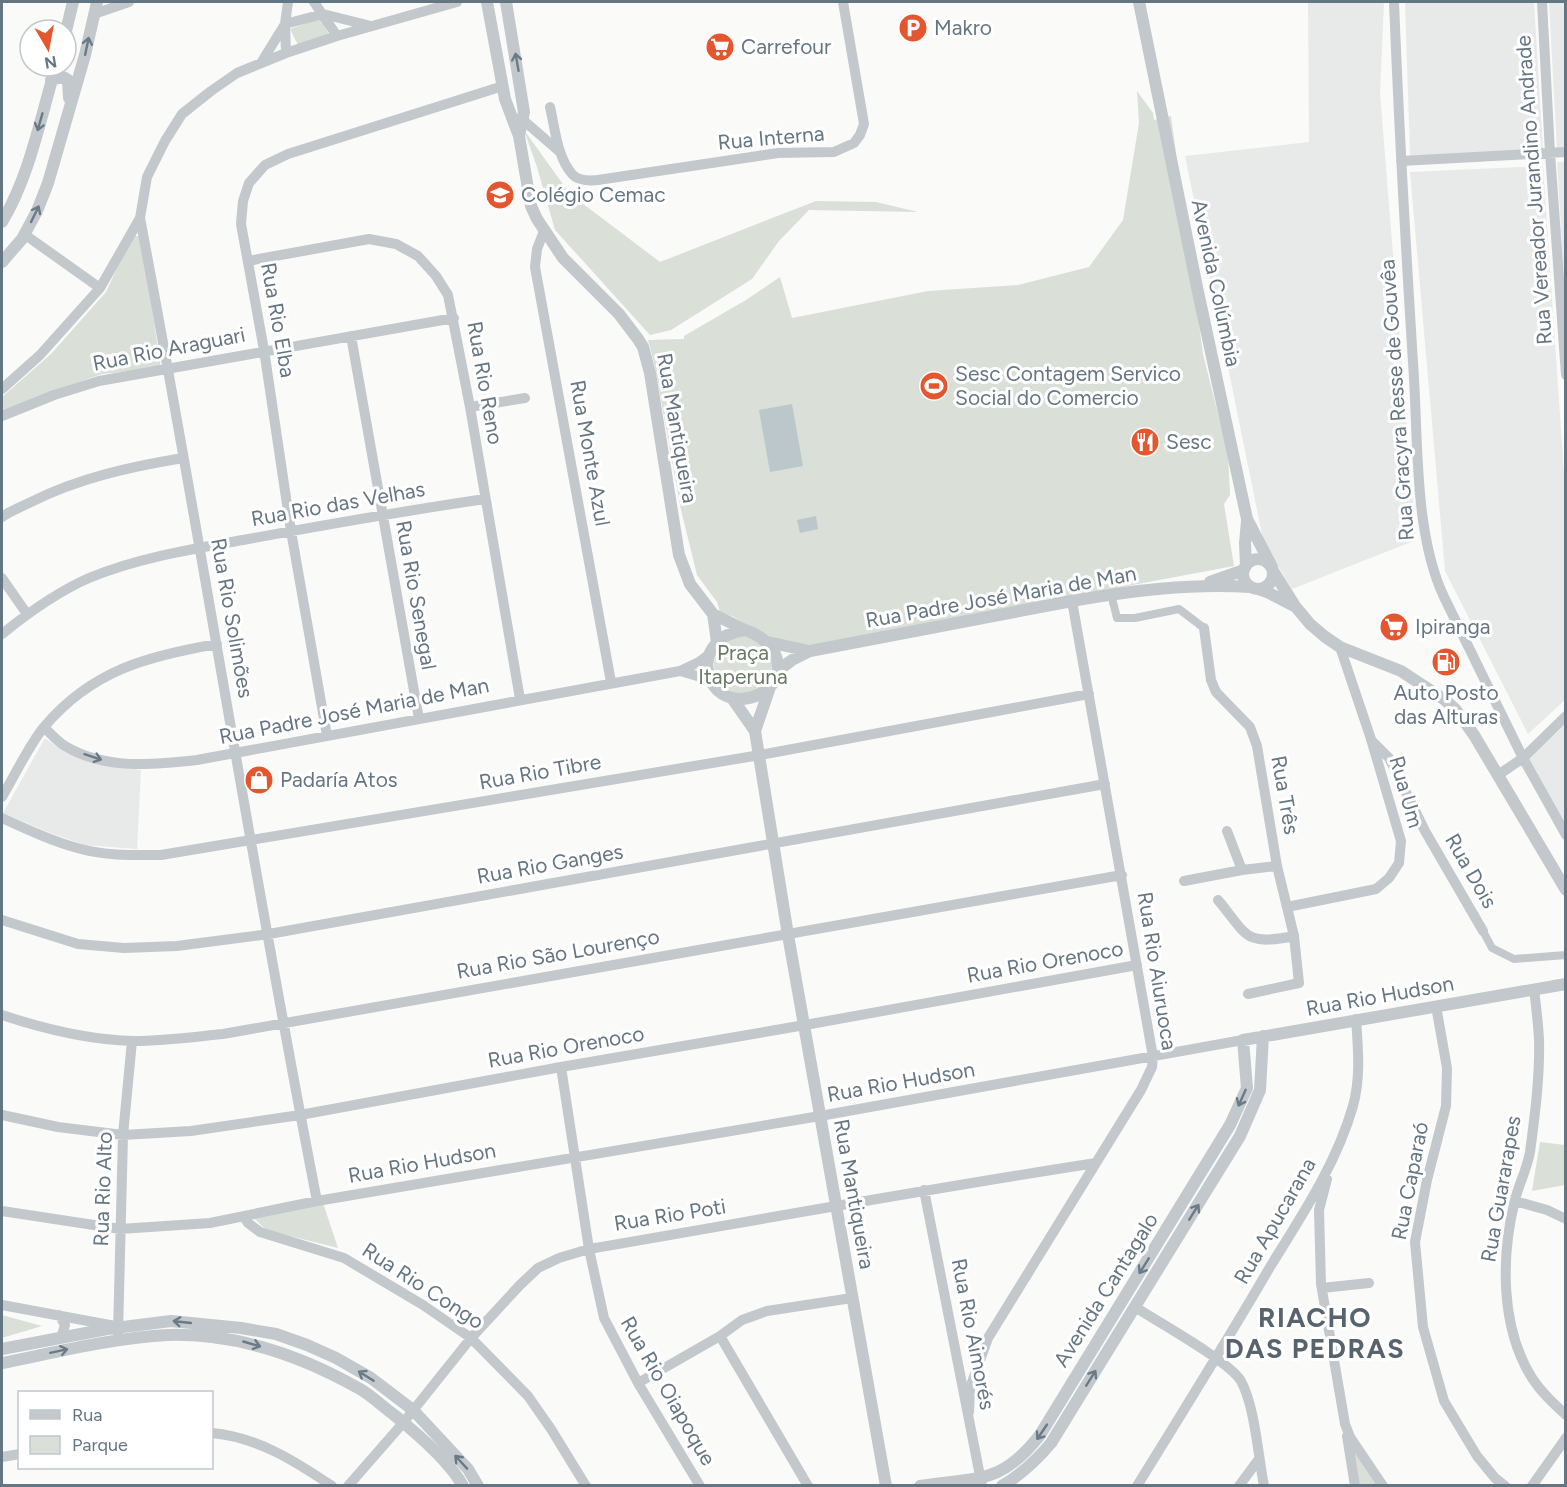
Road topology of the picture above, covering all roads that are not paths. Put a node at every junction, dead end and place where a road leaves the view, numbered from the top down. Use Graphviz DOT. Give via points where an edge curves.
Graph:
graph roads {
  1 [pos="73,2"];
  2 [pos="129,2"];
  3 [pos="288,2"];
  4 [pos="314,2"];
  5 [pos="457,2"];
  6 [pos="487,2"];
  7 [pos="506,2"];
  8 [pos="843,2"];
  9 [pos="1139,2"];
  10 [pos="1394,2"];
  11 [pos="1542,2"];
  12 [pos="95,8"];
  13 [pos="323,14"];
  14 [pos="69,18"];
  15 [pos="285,24"];
  16 [pos="372,26"];
  17 [pos="337,36"];
  18 [pos="286,53"];
  19 [pos="261,63"];
  20 [pos="51,80"];
  21 [pos="503,86"];
  22 [pos="550,107"];
  23 [pos="510,113"];
  24 [pos="67,117"];
  25 [pos="523,120"];
  26 [pos="519,136"];
  27 [pos="560,152"];
  28 [pos="1566,152"];
  29 [pos="1550,153"];
  30 [pos="1401,161"];
  31 [pos="140,218"];
  32 [pos="2,222"];
  33 [pos="544,231"];
  34 [pos="24,234"];
  35 [pos="248,261"];
  36 [pos="2,262"];
  37 [pos="100,288"];
  38 [pos="454,318"];
  39 [pos="351,336"];
  40 [pos="264,350"];
  41 [pos="169,370"];
  42 [pos="1566,375"];
  43 [pos="2,389"];
  44 [pos="525,398"];
  45 [pos="470,407"];
  46 [pos="2,416"];
  47 [pos="183,458"];
  48 [pos="486,499"];
  49 [pos="381,515"];
  50 [pos="2,517"];
  51 [pos="1248,519"];
  52 [pos="291,531"];
  53 [pos="200,548"];
  54 [pos="1245,568"];
  55 [pos="1272,569"];
  56 [pos="2,578"];
  57 [pos="1200,585"];
  58 [pos="1254,588"];
  59 [pos="1111,594"];
  60 [pos="1072,601"];
  61 [pos="1295,606"];
  62 [pos="27,614"];
  63 [pos="712,614"];
  64 [pos="1204,628"];
  65 [pos="745,630"];
  66 [pos="2,634"];
  67 [pos="717,642"];
  68 [pos="767,642"];
  69 [pos="218,644"];
  70 [pos="1340,647"];
  71 [pos="810,651"];
  72 [pos="711,653"];
  73 [pos="680,670"];
  74 [pos="778,670"];
  75 [pos="711,680"];
  76 [pos="611,682"];
  77 [pos="770,687"];
  78 [pos="1089,694"];
  79 [pos="732,698"];
  80 [pos="520,699"];
  81 [pos="1566,716"];
  82 [pos="419,720"];
  83 [pos="44,727"];
  84 [pos="755,730"];
  85 [pos="327,736"];
  86 [pos="1371,739"];
  87 [pos="236,754"];
  88 [pos="760,755"];
  89 [pos="1523,758"];
  90 [pos="1498,775"];
  91 [pos="1105,784"];
  92 [pos="2,797"];
  93 [pos="2,818"];
  94 [pos="1227,831"];
  95 [pos="1566,835"];
  96 [pos="250,841"];
  97 [pos="774,844"];
  98 [pos="1277,866"];
  99 [pos="1242,870"];
  100 [pos="1122,875"];
  101 [pos="1184,880"];
  102 [pos="1566,890"];
  103 [pos="1218,900"];
  104 [pos="1287,907"];
  105 [pos="2,920"];
  106 [pos="1483,931"];
  107 [pos="269,934"];
  108 [pos="788,935"];
  109 [pos="1294,936"];
  110 [pos="1566,955"];
  111 [pos="1137,965"];
  112 [pos="1566,984"];
  113 [pos="1534,989"];
  114 [pos="1248,994"];
  115 [pos="1436,1006"];
  116 [pos="2,1015"];
  117 [pos="1356,1019"];
  118 [pos="284,1023"];
  119 [pos="805,1025"];
  120 [pos="1263,1036"];
  121 [pos="1243,1040"];
  122 [pos="132,1041"];
  123 [pos="1153,1057"];
  124 [pos="561,1066"];
  125 [pos="2,1115"];
  126 [pos="300,1115"];
  127 [pos="820,1116"];
  128 [pos="123,1135"];
  129 [pos="575,1157"];
  130 [pos="1096,1163"];
  131 [pos="1331,1166"];
  132 [pos="924,1190"];
  133 [pos="316,1201"];
  134 [pos="1515,1201"];
  135 [pos="837,1207"];
  136 [pos="2,1211"];
  137 [pos="244,1217"];
  138 [pos="1566,1219"];
  139 [pos="120,1229"];
  140 [pos="589,1249"];
  141 [pos="1370,1283"];
  142 [pos="1322,1288"];
  143 [pos="852,1298"];
  144 [pos="2,1305"];
  145 [pos="1135,1307"];
  146 [pos="59,1315"];
  147 [pos="118,1334"];
  148 [pos="720,1336"];
  149 [pos="61,1338"];
  150 [pos="471,1338"];
  151 [pos="2,1349"];
  152 [pos="1216,1359"];
  153 [pos="2,1363"];
  154 [pos="638,1383"];
  155 [pos="413,1410"];
  156 [pos="969,1412"];
  157 [pos="1566,1415"];
  158 [pos="403,1423"];
  159 [pos="1345,1424"];
  160 [pos="213,1433"];
  161 [pos="1566,1438"];
  162 [pos="18,1454"];
  163 [pos="2,1457"];
  164 [pos="1259,1459"];
  165 [pos="982,1482"];
  166 [pos="332,1485"];
  167 [pos="348,1485"];
  168 [pos="463,1485"];
  169 [pos="478,1485"];
  170 [pos="586,1485"];
  171 [pos="700,1485"];
  172 [pos="808,1485"];
  173 [pos="886,1485"];
  174 [pos="921,1485"];
  175 [pos="1002,1485"];
  176 [pos="1137,1485"];
  177 [pos="1239,1485"];
  178 [pos="1264,1485"];
  179 [pos="1355,1485"];
  180 [pos="1383,1485"];
  181 [pos="1505,1485"];
  182 [pos="1532,1485"];
  1 -- 14 [label="street"];
  2 -- 12 [label="street"];
  3 -- 15 [label="street"];
  4 -- 13 [label="street"];
  5 -- 16 [label="street"];
  6 -- 21 [label="street, Rua Mantiqueira"];
  25 -- 7 [label="street, Rua Mantiqueira, one-way"];
  8 -- 27 [label="street, Rua Interna" via="864,124 860,135 846,148 834,152 778,153 591,180 572,174"];
  9 -- 51 [label="street, Avenida Colúmbia"];
  10 -- 30 [label="street, Rua Gracyra Resse de Gouvêa"];
  11 -- 29 [label="street, Rua Vereador Jurandino Andrade"];
  24 -- 12 [label="street, one-way"];
  13 -- 15 [label="street"];
  13 -- 16 [label="street"];
  13 -- 17 [label="street"];
  15 -- 18 [label="street"];
  15 -- 19 [label="street"];
  16 -- 17 [label="street"];
  17 -- 18 [label="street"];
  18 -- 19 [label="street"];
  19 -- 31 [label="street" via="237,73 182,114 147,177"];
  20 -- 24 [label="street" via="68,80"];
  20 -- 32 [label="street, one-way" via="25,175"];
  21 -- 23 [label="street, Rua Mantiqueira"];
  21 -- 35 [label="street, Rua Rio Elba" via="288,154 265,165 249,183 243,201"];
  22 -- 27 [label="street, Rua Interna"];
  23 -- 25 [label="street"];
  23 -- 26 [label="street, Rua Mantiqueira"];
  34 -- 24 [label="street, one-way" via="48,183"];
  25 -- 26 [label="street, Rua Mantiqueira"];
  25 -- 27 [label="street, Rua Interna"];
  26 -- 33 [label="street, Rua Mantiqueira" via="531,206"];
  28 -- 29 [label="street"];
  29 -- 30 [label="street"];
  29 -- 42 [label="street, Rua Vereador Jurandino Andrade"];
  30 -- 89 [label="street, Rua Gracyra Resse de Gouvêa" via="1428,551 1439,588"];
  31 -- 37 [label="street"];
  31 -- 41 [label="street, Rua Rio Solimões"];
  33 -- 63 [label="street, Rua Mantiqueira" via="563,258 619,315 643,347 679,555 690,584"];
  33 -- 76 [label="street, Rua Monte Azul" via="535,267"];
  34 -- 36 [label="street"];
  34 -- 37 [label="street"];
  35 -- 38 [label="street, Rua Rio Reno" via="369,239 396,244 418,256 436,276 448,295"];
  35 -- 40 [label="street, Rua Rio Elba"];
  37 -- 43 [label="street" via="40,355"];
  38 -- 39 [label="street, Rua Rio Araguari"];
  38 -- 45 [label="street, Rua Rio Reno"];
  39 -- 40 [label="street, Rua Rio Araguari"];
  39 -- 49 [label="street, Rua Rio Senegal"];
  40 -- 41 [label="street, Rua Rio Araguari"];
  40 -- 52 [label="street, Rua Rio Elba"];
  41 -- 46 [label="street, Rua Rio Araguari" via="99,381"];
  41 -- 47 [label="street, Rua Rio Solimões"];
  44 -- 45 [label="street"];
  45 -- 48 [label="street, Rua Rio Reno"];
  47 -- 50 [label="street" via="84,479"];
  47 -- 53 [label="street, Rua Rio Solimões"];
  48 -- 49 [label="street, Rua Rio das Velhas"];
  48 -- 80 [label="street, Rua Rio Reno"];
  49 -- 52 [label="street, Rua Rio das Velhas"];
  49 -- 82 [label="street, Rua Rio Senegal"];
  51 -- 54 [label="street"];
  51 -- 55 [label="street, Avenida Colúmbia"];
  52 -- 53 [label="street, Rua Rio das Velhas"];
  52 -- 85 [label="street, Rua Rio Elba"];
  53 -- 62 [label="street, Rua Rio das Velhas" via="88,578"];
  53 -- 69 [label="street, Rua Rio Solimões"];
  54 -- 55 [label="street" via="1260,560"];
  54 -- 57 [label="street, Rua Padre José Maria de Man"];
  54 -- 58 [label="street" via="1245,581"];
  55 -- 58 [label="street" via="1270,584"];
  55 -- 61 [label="street"];
  56 -- 62 [label="street"];
  57 -- 58 [label="street, Rua Padre José Maria de Man"];
  57 -- 59 [label="street, Rua Padre José Maria de Man"];
  58 -- 61 [label="street, Rua Padre José Maria de Man"];
  59 -- 60 [label="street, Rua Padre José Maria de Man"];
  59 -- 64 [label="street" via="1117,618 1179,609"];
  60 -- 71 [label="street, Rua Padre José Maria de Man"];
  60 -- 78 [label="street, Rua Rio Aiuruoca"];
  61 -- 70 [label="street" via="1310,624"];
  62 -- 66 [label="street, Rua Rio das Velhas"];
  63 -- 65 [label="street, Rua Mantiqueira"];
  63 -- 67 [label="street, Rua Mantiqueira"];
  64 -- 98 [label="street, Rua Três" via="1216,692 1250,727 1257,746"];
  65 -- 67 [label="street"];
  65 -- 68 [label="street"];
  67 -- 72 [label="street"];
  68 -- 71 [label="street, Rua Padre José Maria de Man"];
  68 -- 74 [label="street"];
  69 -- 83 [label="street" via="144,660 108,674 78,694"];
  69 -- 87 [label="street, Rua Rio Solimões"];
  70 -- 86 [label="street, Rua Um"];
  70 -- 90 [label="street" via="1401,671 1445,700 1474,735"];
  71 -- 74 [label="street, Rua Padre José Maria de Man"];
  72 -- 73 [label="street, Rua Padre José Maria de Man"];
  72 -- 75 [label="street" via="707,662"];
  73 -- 75 [label="street, Rua Padre José Maria de Man"];
  73 -- 76 [label="street, Rua Padre José Maria de Man"];
  74 -- 77 [label="street"];
  75 -- 79 [label="street" via="714,687"];
  76 -- 80 [label="street, Rua Padre José Maria de Man"];
  77 -- 79 [label="street" via="747,699"];
  77 -- 84 [label="street"];
  78 -- 88 [label="street, Rua Rio Tibre"];
  78 -- 91 [label="street, Rua Rio Aiuruoca"];
  79 -- 84 [label="street, Rua Mantiqueira"];
  80 -- 82 [label="street, Rua Padre José Maria de Man"];
  81 -- 89 [label="street"];
  82 -- 85 [label="street, Rua Padre José Maria de Man"];
  83 -- 87 [label="street, Rua Padre José Maria de Man, one-way" via="64,745 95,759 125,764 159,764"];
  83 -- 92 [label="street"];
  84 -- 88 [label="street, Rua Mantiqueira"];
  85 -- 87 [label="street, Rua Padre José Maria de Man"];
  86 -- 104 [label="street, Rua Um" via="1401,840 1399,863 1376,889"];
  86 -- 106 [label="street, Rua Dois" via="1389,758 1425,831"];
  87 -- 96 [label="street, Rua Rio Solimões"];
  88 -- 96 [label="street, Rua Rio Tibre"];
  88 -- 97 [label="street, Rua Mantiqueira"];
  89 -- 90 [label="street"];
  89 -- 95 [label="street, Rua Gracyra Resse de Gouvêa"];
  90 -- 102 [label="street"];
  91 -- 97 [label="street, Rua Rio Ganges"];
  91 -- 100 [label="street, Rua Rio Aiuruoca"];
  93 -- 96 [label="street, Rua Rio Tibre" via="83,850 122,855 161,855"];
  94 -- 99 [label="street"];
  96 -- 107 [label="street, Rua Rio Solimões"];
  97 -- 107 [label="street, Rua Rio Ganges"];
  97 -- 108 [label="street, Rua Mantiqueira"];
  98 -- 99 [label="street"];
  98 -- 104 [label="street, Rua Três"];
  99 -- 101 [label="street"];
  100 -- 108 [label="street, Rua Rio São Lourenço"];
  100 -- 111 [label="street, Rua Rio Aiuruoca"];
  103 -- 109 [label="street" via="1247,935 1269,941"];
  104 -- 109 [label="street, Rua Três"];
  105 -- 107 [label="street, Rua Rio Ganges" via="78,944 124,948 177,946"];
  106 -- 110 [label="street" via="1492,948 1514,959"];
  107 -- 118 [label="street, Rua Rio Solimões"];
  108 -- 118 [label="street, Rua Rio São Lourenço"];
  108 -- 119 [label="street, Rua Mantiqueira"];
  109 -- 114 [label="street, Rua Três" via="1299,983"];
  111 -- 119 [label="street, Rua Rio Orenoco"];
  111 -- 123 [label="street, Rua Rio Aiuruoca"];
  112 -- 113 [label="street, Rua Rio Hudson"];
  113 -- 115 [label="street, Rua Rio Hudson"];
  113 -- 134 [label="street, Rua Guararapes" via="1539,1073 1529,1156"];
  115 -- 117 [label="street, Rua Rio Hudson"];
  115 -- 181 [label="street, Rua Caparaó" via="1447,1068 1446,1106 1415,1242 1423,1327 1444,1401 1477,1456"];
  116 -- 122 [label="street, Rua Rio São Lourenço" via="78,1035"];
  117 -- 120 [label="street, Rua Rio Hudson"];
  117 -- 131 [label="street, Rua Apucarana" via="1357,1086"];
  118 -- 122 [label="street, Rua Rio São Lourenço" via="176,1040"];
  118 -- 126 [label="street, Rua Rio Solimões"];
  119 -- 124 [label="street, Rua Rio Orenoco"];
  119 -- 127 [label="street, Rua Mantiqueira"];
  120 -- 121 [label="street, Rua Rio Hudson"];
  145 -- 120 [label="street, Avenida Cantagalo, one-way" via="1240,1136 1260,1090"];
  121 -- 123 [label="street, Rua Rio Hudson"];
  121 -- 165 [label="street, Avenida Cantagalo, one-way" via="1247,1088 1215,1152 1040,1435 1026,1453"];
  122 -- 128 [label="street, Rua Rio Alto"];
  123 -- 127 [label="street, Rua Rio Hudson"];
  123 -- 130 [label="street, Rua Rio Aiuruoca" via="1141,1090"];
  124 -- 126 [label="street, Rua Rio Orenoco"];
  124 -- 129 [label="street, Rua Rio Oiapoque"];
  125 -- 128 [label="street, Rua Rio Orenoco"];
  126 -- 128 [label="street, Rua Rio Orenoco" via="191,1131"];
  126 -- 133 [label="street, Rua Rio Solimões"];
  127 -- 129 [label="street, Rua Rio Hudson"];
  127 -- 135 [label="street, Rua Mantiqueira"];
  128 -- 139 [label="street, Rua Rio Alto"];
  129 -- 133 [label="street, Rua Rio Hudson"];
  129 -- 140 [label="street, Rua Rio Oiapoque"];
  130 -- 132 [label="street, Rua Rio Poti"];
  130 -- 156 [label="street, Rua Rio Aiuruoca" via="988,1338 970,1388"];
  131 -- 142 [label="street" via="1319,1210"];
  131 -- 152 [label="street, Rua Apucarana"];
  132 -- 135 [label="street, Rua Rio Poti"];
  132 -- 156 [label="street, Rua Rio Aimorés"];
  133 -- 137 [label="street, Rua Rio Hudson"];
  134 -- 138 [label="street"];
  134 -- 157 [label="street, Rua Guararapes" via="1505,1264 1512,1326 1520,1355 1532,1377"];
  135 -- 140 [label="street, Rua Rio Poti"];
  135 -- 143 [label="street, Rua Mantiqueira"];
  136 -- 139 [label="street"];
  137 -- 139 [label="street" via="210,1224"];
  137 -- 150 [label="street, Rua Rio Congo" via="260,1232 344,1258"];
  139 -- 147 [label="street, Rua Rio Alto"];
  140 -- 150 [label="street, Rua Rio Poti" via="538,1268"];
  140 -- 154 [label="street, Rua Rio Oiapoque" via="604,1318"];
  141 -- 142 [label="street"];
  142 -- 159 [label="street"];
  143 -- 148 [label="street" via="767,1311 742,1320"];
  143 -- 173 [label="street, Rua Mantiqueira"];
  144 -- 146 [label="street"];
  145 -- 152 [label="street"];
  175 -- 145 [label="street, Avenida Cantagalo, one-way" via="1036,1461 1051,1443"];
  146 -- 147 [label="street"];
  146 -- 149 [label="street" via="65,1325"];
  147 -- 149 [label="street"];
  153 -- 147 [label="street, one-way"];
  155 -- 147 [label="street, one-way" via="371,1378 336,1358 276,1334 171,1321"];
  147 -- 158 [label="street, one-way" via="205,1336 270,1350 361,1390"];
  148 -- 154 [label="street"];
  148 -- 172 [label="street"];
  149 -- 151 [label="street"];
  150 -- 155 [label="street, Rua Rio Poti"];
  150 -- 170 [label="street, Rua Rio Congo" via="528,1396"];
  152 -- 164 [label="street" via="1241,1382 1249,1403"];
  152 -- 176 [label="street, Rua Apucarana"];
  154 -- 171 [label="street, Rua Rio Oiapoque"];
  155 -- 158 [label="street, Rua Rio Poti"];
  169 -- 155 [label="street, one-way"];
  156 -- 165 [label="street, Rua Rio Aimorés"];
  158 -- 167 [label="street, Rua Rio Poti"];
  158 -- 168 [label="street"];
  159 -- 179 [label="street"];
  159 -- 180 [label="street"];
  160 -- 166 [label="street" via="232,1435 271,1449"];
  161 -- 182 [label="street"];
  162 -- 163 [label="street"];
  164 -- 177 [label="street"];
  164 -- 178 [label="street"];
  165 -- 174 [label="street, Avenida Cantagalo"];
}
